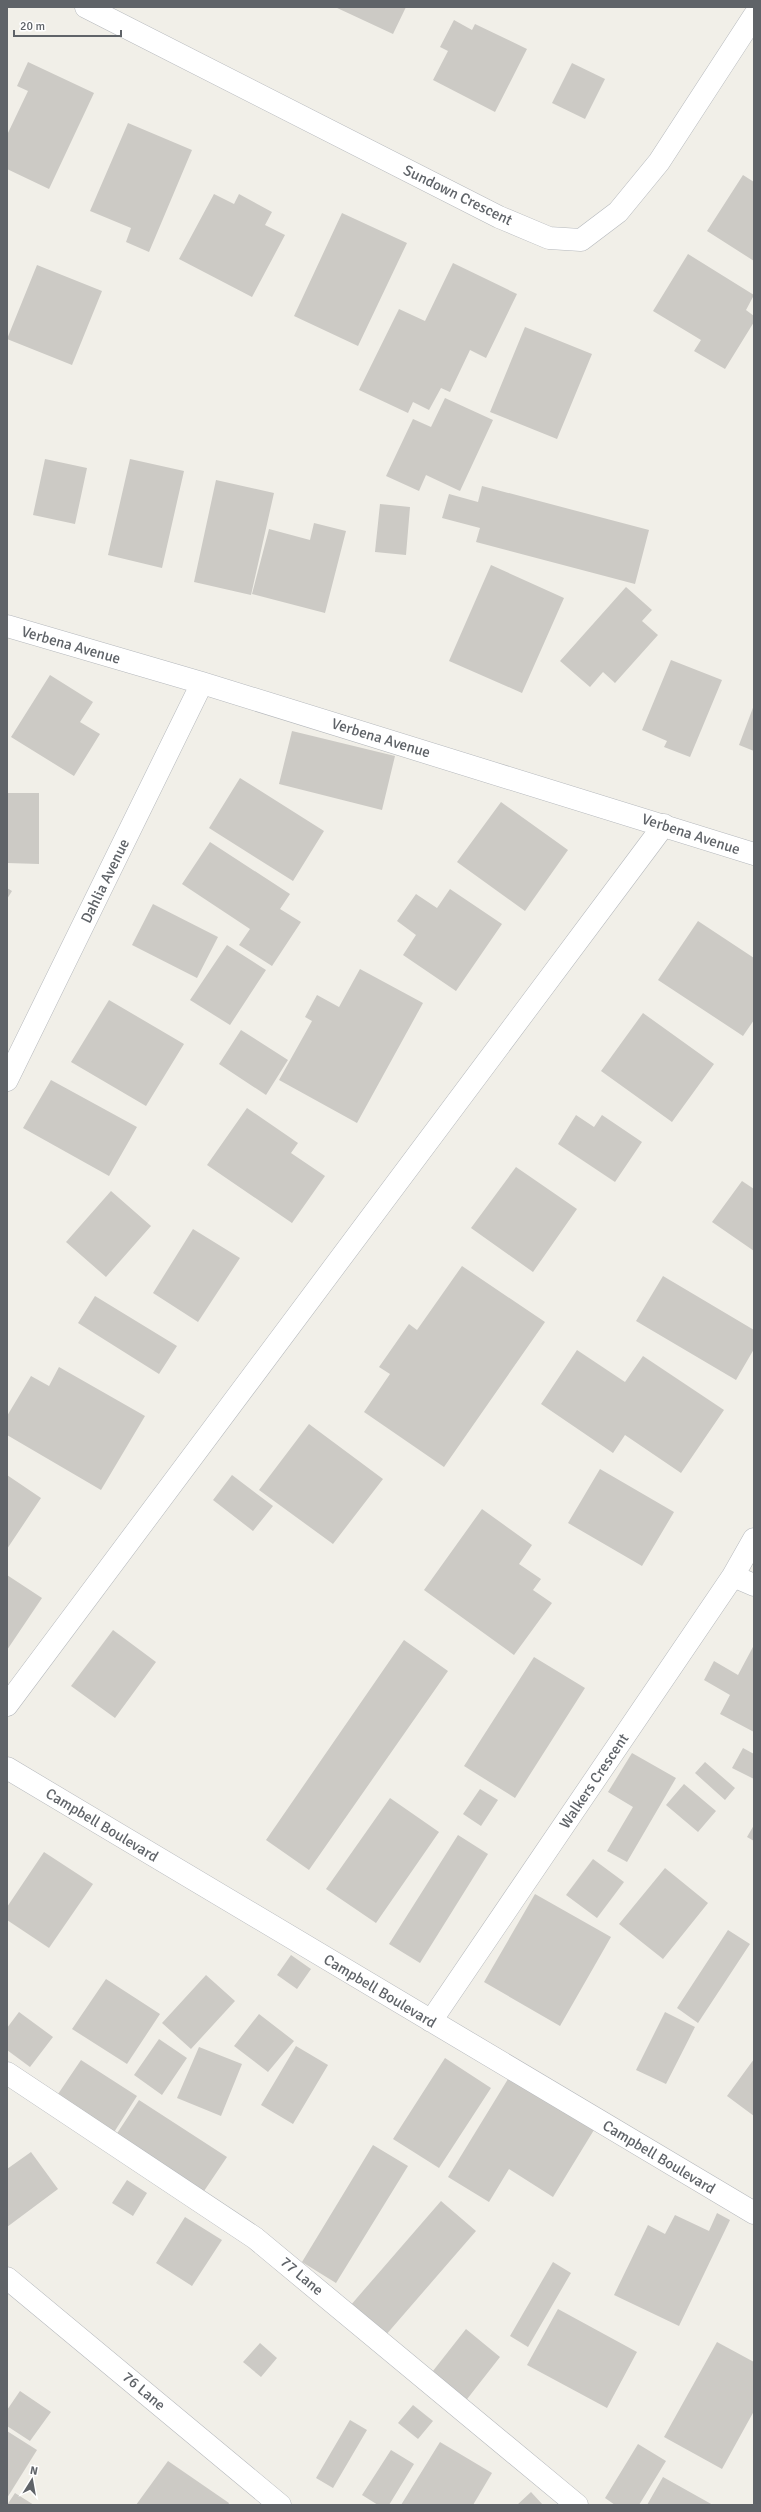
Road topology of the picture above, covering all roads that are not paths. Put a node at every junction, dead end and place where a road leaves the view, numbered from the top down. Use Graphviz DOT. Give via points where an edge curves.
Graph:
graph roads {
  1 [pos="86,7"];
  2 [pos="754,16"];
  3 [pos="7,626"];
  4 [pos="202,683"];
  5 [pos="664,825"];
  6 [pos="754,854"];
  7 [pos="7,1080"];
  8 [pos="754,1539"];
  9 [pos="733,1576"];
  10 [pos="754,1584"];
  11 [pos="7,1705"];
  12 [pos="7,1768"];
  13 [pos="431,2021"];
  14 [pos="7,2073"];
  15 [pos="754,2213"];
  16 [pos="7,2278"];
  17 [pos="280,2505"];
  18 [pos="578,2505"];
  1 -- 2 [label="street, Sundown Crescent" via="499,217 549,238 581,240 618,212 660,162"];
  3 -- 4 [label="street, Verbena Avenue"];
  4 -- 5 [label="street, Verbena Avenue"];
  4 -- 7 [label="street, Dahlia Avenue"];
  5 -- 6 [label="street, Verbena Avenue"];
  5 -- 11 [label="street"];
  8 -- 9 [label="street, Walkers Crescent"];
  9 -- 10 [label="street"];
  9 -- 13 [label="street, Walkers Crescent"];
  12 -- 13 [label="street, Campbell Boulevard"];
  13 -- 15 [label="street, Campbell Boulevard"];
  14 -- 18 [label="street, 77 Lane" via="255,2238"];
  16 -- 17 [label="street, 76 Lane"];
}
